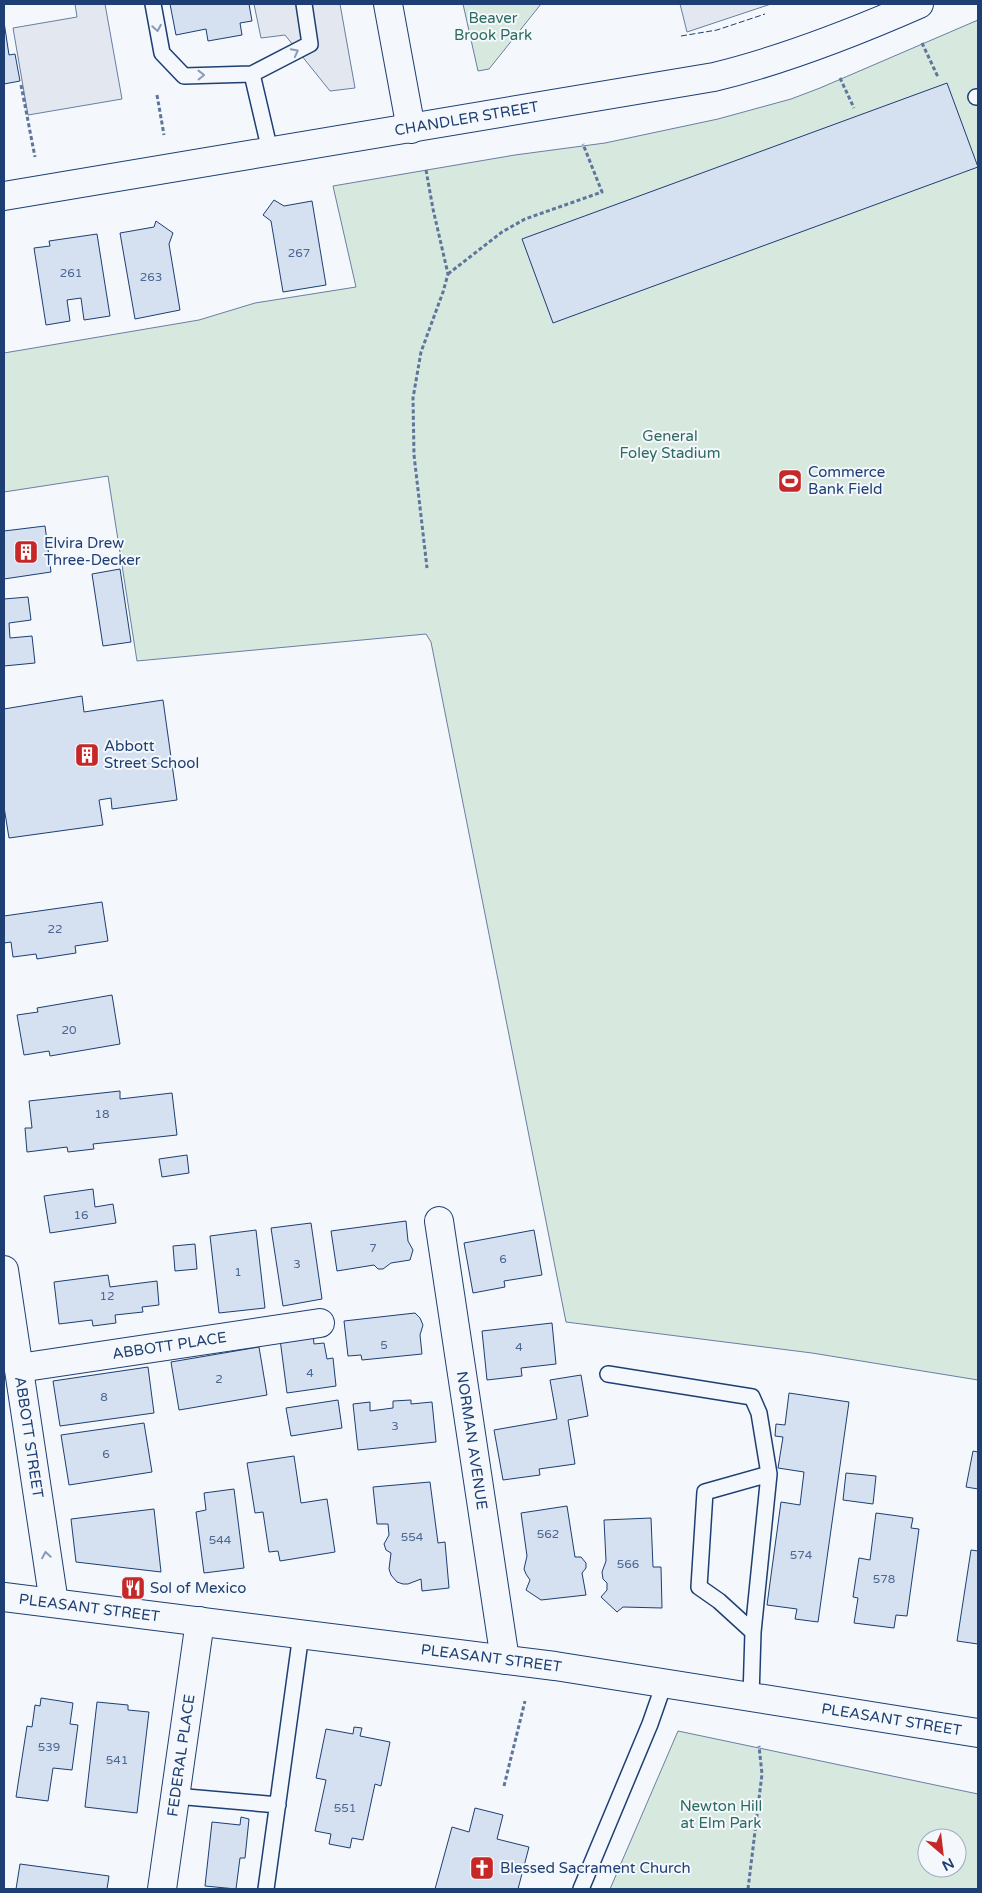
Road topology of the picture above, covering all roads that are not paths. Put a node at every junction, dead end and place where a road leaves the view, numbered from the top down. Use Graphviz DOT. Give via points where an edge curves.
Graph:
graph roads {
  1 [pos="153,4"];
  2 [pos="304,4"];
  3 [pos="388,4"];
  4 [pos="919,4"];
  5 [pos="252,74"];
  6 [pos="411,129"];
  7 [pos="270,151"];
  8 [pos="4,196"];
  9 [pos="439,1221"];
  10 [pos="4,1270"];
  11 [pos="320,1323"];
  12 [pos="19,1368"];
  13 [pos="608,1374"];
  14 [pos="769,1474"];
  15 [pos="4,1597"];
  16 [pos="54,1603"];
  17 [pos="200,1621"];
  18 [pos="753,1632"];
  19 [pos="301,1634"];
  20 [pos="506,1660"];
  21 [pos="664,1684"];
  22 [pos="751,1697"];
  23 [pos="978,1733"];
  24 [pos="175,1796"];
  25 [pos="278,1805"];
  26 [pos="162,1889"];
  27 [pos="266,1889"];
  28 [pos="581,1889"];
  1 -- 5 [label="lane, one-way" via="162,53 184,76"];
  5 -- 2 [label="lane, one-way" via="310,44"];
  3 -- 6 [label="main road"];
  4 -- 6 [label="main road, CHANDLER STREET" via="870,25 714,77"];
  5 -- 7 [label="lane"];
  6 -- 7 [label="main road, CHANDLER STREET"];
  7 -- 8 [label="main road, CHANDLER STREET"];
  9 -- 20 [label="main road, NORMAN AVENUE"];
  10 -- 12 [label="main road, ABBOTT STREET"];
  11 -- 12 [label="main road, ABBOTT PLACE"];
  16 -- 12 [label="main road, ABBOTT STREET, one-way"];
  13 -- 14 [label="lane" via="752,1398 759,1413"];
  14 -- 18 [label="lane"];
  14 -- 18 [label="lane" via="705,1492 700,1587"];
  15 -- 16 [label="main road, PLEASANT STREET"];
  16 -- 17 [label="main road, PLEASANT STREET"];
  17 -- 19 [label="main road, PLEASANT STREET"];
  17 -- 24 [label="main road, FEDERAL PLACE"];
  18 -- 22 [label="lane"];
  19 -- 20 [label="main road, PLEASANT STREET"];
  19 -- 25 [label="lane"];
  20 -- 21 [label="main road, PLEASANT STREET"];
  21 -- 22 [label="main road, PLEASANT STREET"];
  21 -- 28 [label="lane"];
  22 -- 23 [label="main road, PLEASANT STREET"];
  24 -- 25 [label="lane"];
  24 -- 26 [label="main road, FEDERAL PLACE"];
  25 -- 27 [label="lane"];
}
